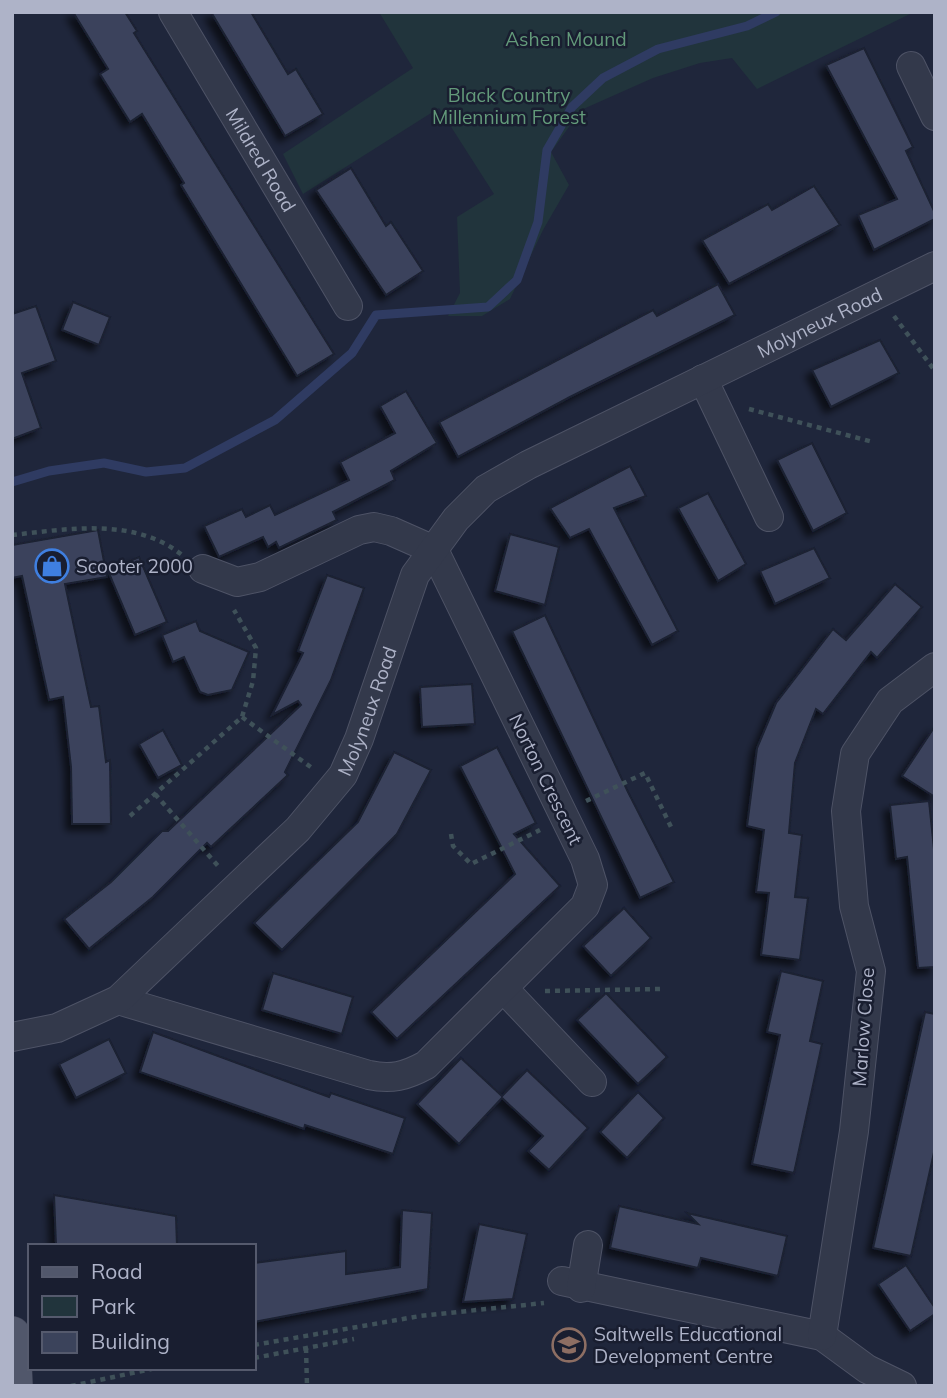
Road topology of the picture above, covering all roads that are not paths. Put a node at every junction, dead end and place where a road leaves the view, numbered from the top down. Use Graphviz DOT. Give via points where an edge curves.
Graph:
graph roads {
  1 [pos="173,12"];
  2 [pos="911,66"];
  3 [pos="935,116"];
  4 [pos="935,266"];
  5 [pos="348,306"];
  6 [pos="707,389"];
  7 [pos="769,517"];
  8 [pos="434,550"];
  9 [pos="203,569"];
  10 [pos="935,667"];
  11 [pos="505,990"];
  12 [pos="118,1000"];
  13 [pos="12,1037"];
  14 [pos="592,1082"];
  15 [pos="588,1245"];
  16 [pos="12,1335"];
  17 [pos="822,1336"];
  18 [pos="14,1386"];
  19 [pos="902,1386"];
  1 -- 5 [label="street, Mildred Road"];
  2 -- 3 [label="street"];
  4 -- 6 [label="street, Molyneux Road" via="883,290"];
  6 -- 7 [label="street"];
  6 -- 8 [label="street, Molyneux Road" via="528,465 486,489"];
  8 -- 9 [label="street" via="374,527 260,577 237,582"];
  8 -- 11 [label="street, Norton Crescent" via="586,859 593,885 584,906"];
  8 -- 12 [label="street, Molyneux Road" via="415,575 359,739 335,785 298,829"];
  10 -- 17 [label="street, Marlow Close" via="890,701 856,754 846,811 854,906 872,971 854,1131"];
  11 -- 12 [label="street, Norton Crescent" via="426,1065 406,1076 384,1079"];
  11 -- 14 [label="street"];
  12 -- 13 [label="street, Molyneux Road" via="57,1028"];
  15 -- 17 [label="street" via="571,1284"];
  16 -- 18 [label="main road"];
  17 -- 19 [label="street" via="867,1369"];
}
